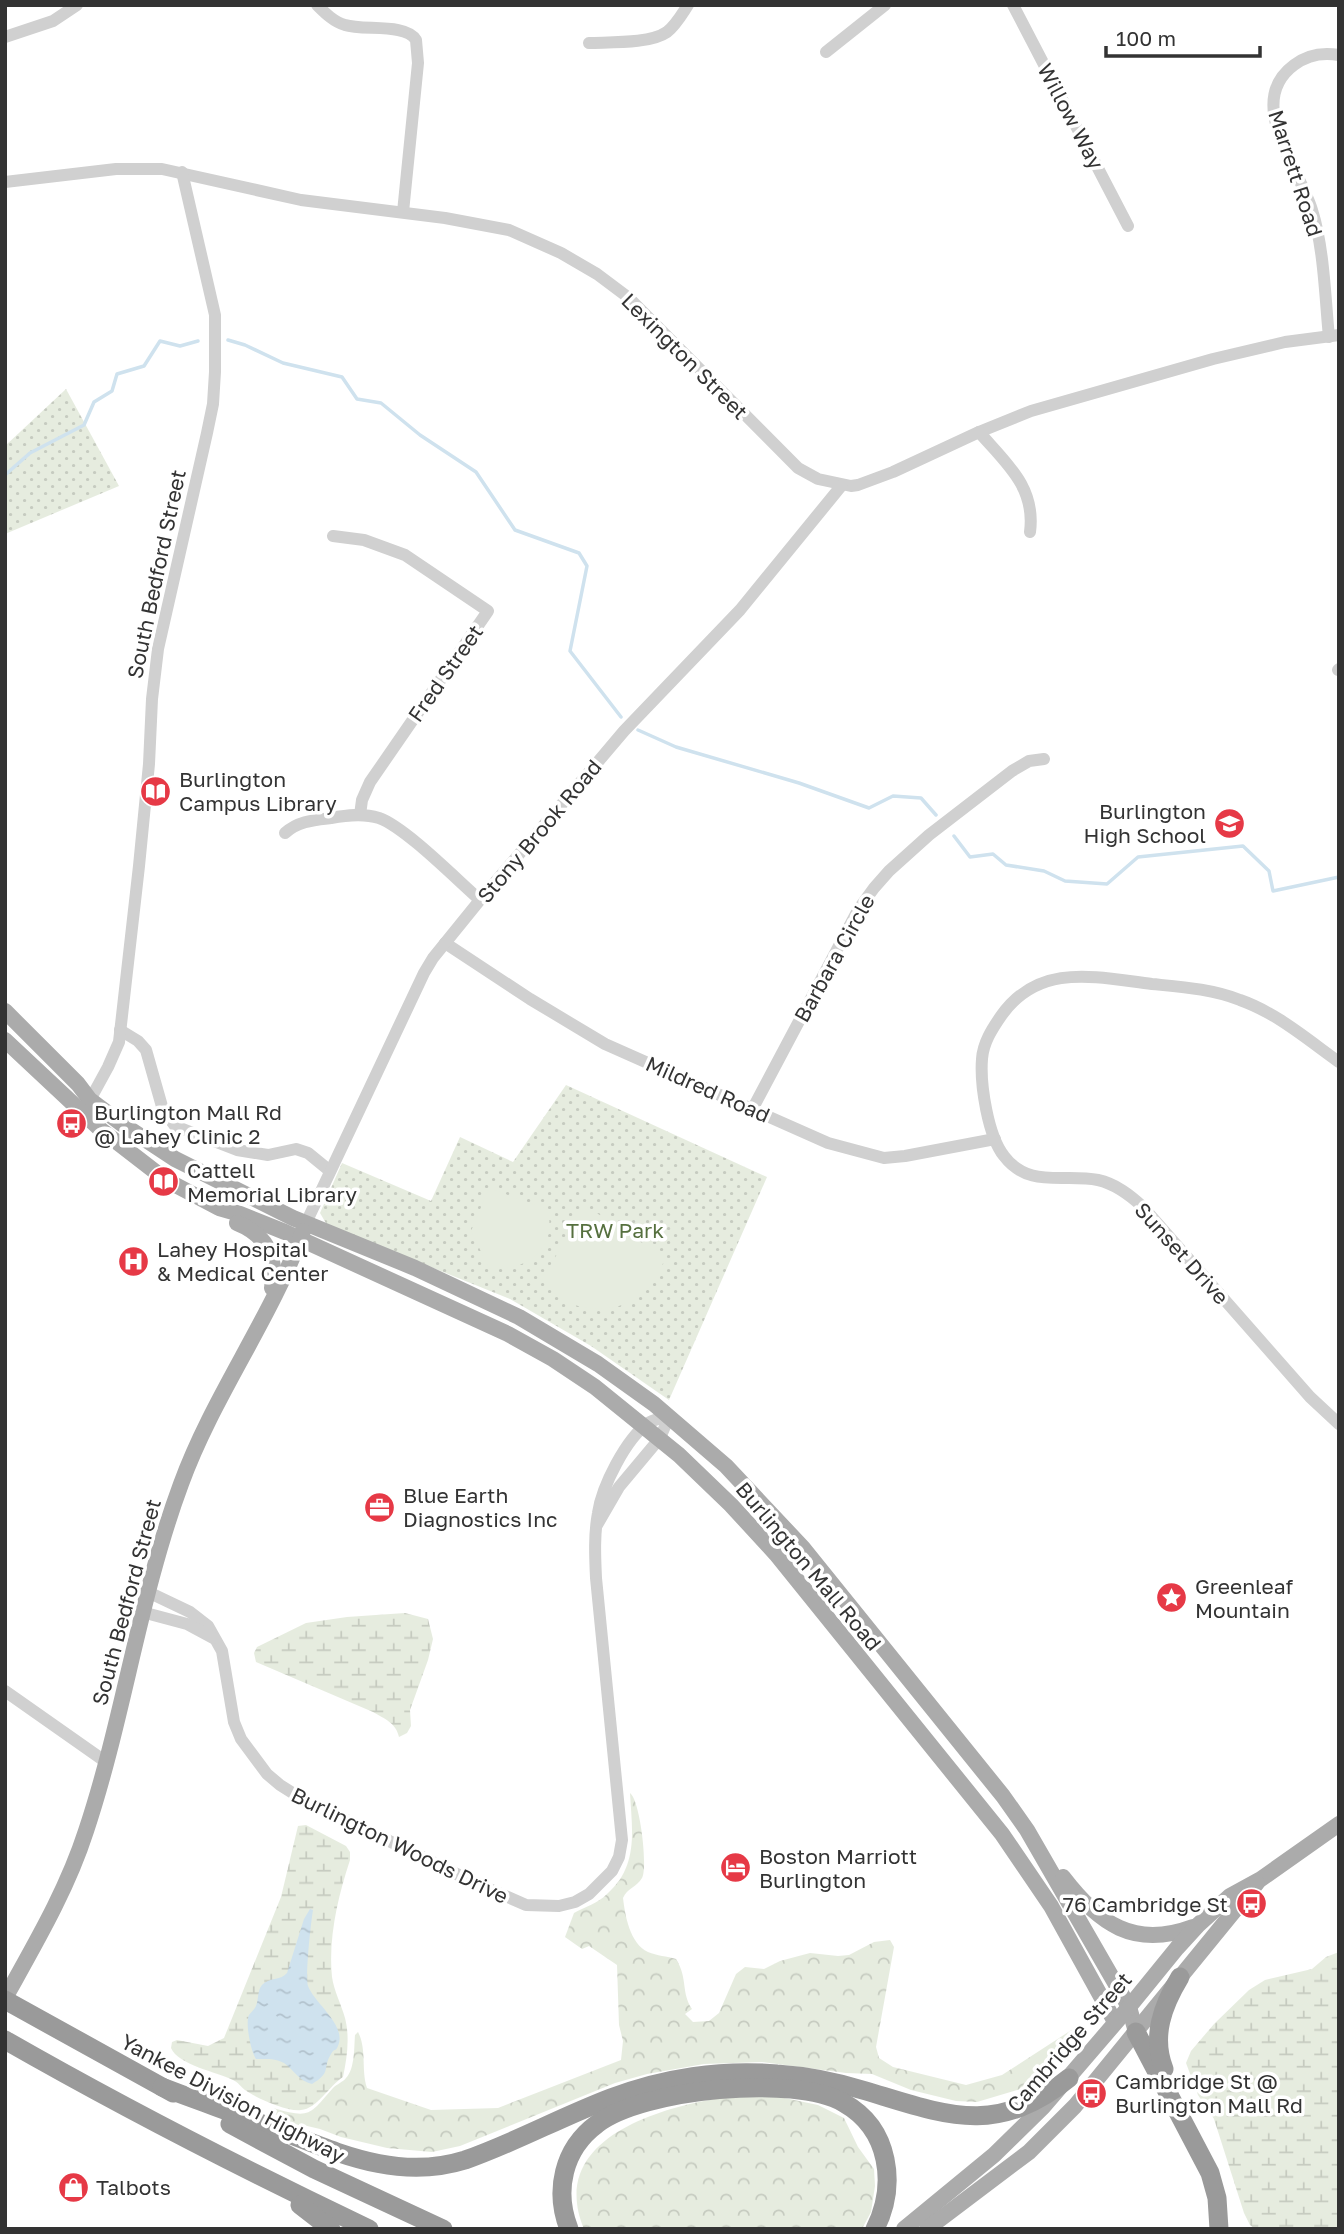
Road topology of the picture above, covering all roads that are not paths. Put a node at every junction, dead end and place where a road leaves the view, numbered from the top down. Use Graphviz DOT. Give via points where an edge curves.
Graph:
graph roads {
  1 [pos="77,5"];
  2 [pos="317,5"];
  3 [pos="688,5"];
  4 [pos="885,5"];
  5 [pos="1013,5"];
  6 [pos="5,37"];
  7 [pos="589,43"];
  8 [pos="826,52"];
  9 [pos="1339,55"];
  10 [pos="182,172"];
  11 [pos="5,182"];
  12 [pos="403,212"];
  13 [pos="1128,226"];
  14 [pos="1334,336"];
  15 [pos="979,432"];
  16 [pos="842,485"];
  17 [pos="1030,532"];
  18 [pos="333,536"];
  19 [pos="1044,759"];
  20 [pos="360,815"];
  21 [pos="285,833"];
  22 [pos="480,900"];
  23 [pos="445,943"];
  24 [pos="5,1011"];
  25 [pos="120,1030"];
  26 [pos="5,1040"];
  27 [pos="1339,1062"];
  28 [pos="85,1106"];
  29 [pos="753,1108"];
  30 [pos="995,1139"];
  31 [pos="330,1171"];
  32 [pos="219,1208"];
  33 [pos="303,1231"];
  34 [pos="270,1300"];
  35 [pos="669,1417"];
  36 [pos="1339,1424"];
  37 [pos="645,1426"];
  38 [pos="660,1438"];
  39 [pos="597,1525"];
  40 [pos="148,1592"];
  41 [pos="142,1612"];
  42 [pos="218,1643"];
  43 [pos="5,1690"];
  44 [pos="106,1762"];
  45 [pos="1339,1824"];
  46 [pos="1027,1830"];
  47 [pos="1261,1878"];
  48 [pos="1198,1925"];
  49 [pos="1180,1977"];
  50 [pos="5,1999"];
  51 [pos="1129,2007"];
  52 [pos="1115,2022"];
  53 [pos="1136,2032"];
  54 [pos="11,2044"];
  55 [pos="1069,2078"];
  56 [pos="162,2087"];
  57 [pos="1189,2132"];
  58 [pos="265,2179"];
  59 [pos="331,2229"];
  60 [pos="369,2229"];
  61 [pos="443,2229"];
  62 [pos="569,2229"];
  63 [pos="875,2229"];
  64 [pos="904,2229"];
  65 [pos="928,2229"];
  66 [pos="1219,2229"];
  1 -- 6 [label="street" via="53,21"];
  2 -- 12 [label="street" via="345,25 408,31 416,40 418,63"];
  3 -- 7 [label="street" via="659,36"];
  4 -- 8 [label="street"];
  5 -- 13 [label="street, Willow Way"];
  9 -- 14 [label="street, Marrett Road" via="1313,55 1287,70 1278,80 1272,108 1312,210"];
  10 -- 11 [label="street, Lexington Street" via="133,168"];
  10 -- 12 [label="street, Lexington Street" via="282,197"];
  10 -- 25 [label="street, South Bedford Street" via="215,315 215,372 209,424 158,649"];
  12 -- 16 [label="street, Lexington Street" via="509,230 597,274 665,332 791,462 806,474"];
  14 -- 15 [label="street, Lexington Street" via="1213,359 1031,411"];
  15 -- 16 [label="street, Lexington Street" via="873,481"];
  15 -- 17 [label="street" via="1026,494 1032,514"];
  16 -- 22 [label="street, Stony Brook Road" via="740,610 624,731"];
  18 -- 20 [label="street, Fred Street" via="364,540 405,555 488,611 370,782"];
  19 -- 29 [label="street, Barbara Circle" via="1029,761 1005,776 920,843 874,888"];
  20 -- 21 [label="street" via="308,821"];
  20 -- 22 [label="street" via="394,826"];
  22 -- 23 [label="street, Stony Brook Road"];
  23 -- 29 [label="street, Mildred Road" via="605,1044"];
  23 -- 31 [label="street, Stony Brook Road" via="424,973"];
  24 -- 28 [label="main road, Burlington Mall Road" via="78,1084"];
  25 -- 28 [label="street, South Bedford Street" via="108,1067"];
  25 -- 31 [label="street" via="146,1050 163,1110 175,1126 237,1150 268,1155 296,1149"];
  26 -- 28 [label="main road, Burlington Mall Road"];
  27 -- 30 [label="street, Sunset Drive" via="1275,1017 1228,995 1094,977 1056,979 1020,994 984,1048 983,1079"];
  28 -- 32 [label="main road, Burlington Mall Road" via="126,1151 166,1180"];
  28 -- 33 [label="main road, Burlington Mall Road"];
  29 -- 30 [label="street, Mildred Road" via="828,1143 884,1158"];
  30 -- 36 [label="street, Sunset Drive" via="1010,1163 1028,1175 1047,1180 1097,1180 1114,1185 1136,1201"];
  31 -- 33 [label="street, Stony Brook Road"];
  32 -- 33 [label="main road, Burlington Mall Road"];
  32 -- 34 [label="main road" via="250,1228 269,1248 273,1267"];
  33 -- 34 [label="main road, South Bedford Street"];
  33 -- 35 [label="main road, Burlington Mall Road" via="415,1268 519,1317 598,1364"];
  33 -- 37 [label="main road, Burlington Mall Road" via="553,1359"];
  34 -- 40 [label="main road, South Bedford Street" via="181,1483"];
  35 -- 37 [label="street"];
  35 -- 38 [label="street, Burlington Woods Drive"];
  35 -- 46 [label="main road, Burlington Mall Road" via="748,1487 829,1577"];
  37 -- 38 [label="main road, Burlington Mall Road"];
  37 -- 39 [label="street, Burlington Woods Drive" via="609,1479"];
  38 -- 39 [label="street, Burlington Woods Drive" via="619,1487"];
  38 -- 52 [label="main road, Burlington Mall Road" via="761,1537 1002,1834 1051,1906"];
  39 -- 42 [label="street, Burlington Woods Drive" via="596,1578 622,1840 619,1857 607,1877 589,1894 567,1904 526,1905 496,1894 280,1785 256,1761 238,1732"];
  40 -- 41 [label="main road, South Bedford Street"];
  40 -- 42 [label="street, Burlington Woods Drive" via="197,1616"];
  41 -- 42 [label="street" via="187,1624"];
  41 -- 44 [label="main road, South Bedford Street"];
  43 -- 44 [label="street"];
  44 -- 50 [label="main road, South Bedford Street" via="67,1881"];
  45 -- 47 [label="main road, Cambridge Street"];
  46 -- 48 [label="main road, Burlington Mall Road" via="1085,1903 1115,1927 1153,1937"];
  46 -- 51 [label="main road, Burlington Mall Road"];
  47 -- 48 [label="main road, Cambridge Street" via="1230,1896"];
  47 -- 49 [label="main road, Cambridge Street"];
  48 -- 51 [label="main road, Cambridge Street"];
  49 -- 53 [label="main road, Cambridge Street"];
  49 -- 57 [label="highway" via="1165,2005 1158,2048"];
  50 -- 56 [label="highway, Yankee Division Highway"];
  51 -- 52 [label="main road, Cambridge Street"];
  51 -- 53 [label="main road, Burlington Mall Road"];
  52 -- 53 [label="main road"];
  52 -- 55 [label="main road, Cambridge Street"];
  53 -- 57 [label="highway"];
  53 -- 65 [label="main road, Cambridge Street" via="1090,2089 1029,2152"];
  54 -- 58 [label="highway"];
  55 -- 56 [label="highway" via="1024,2107 973,2116 926,2109 796,2076 696,2076 622,2094 464,2160 417,2168 367,2163"];
  55 -- 64 [label="main road, Cambridge Street" via="994,2155"];
  56 -- 61 [label="highway, Yankee Division Highway" via="314,2169"];
  57 -- 66 [label="highway" via="1214,2183"];
  58 -- 59 [label="highway"];
  58 -- 60 [label="highway"];
  62 -- 63 [label="highway" via="561,2201 563,2174 577,2144 597,2123 663,2098 752,2087 826,2096 843,2102 866,2121 881,2145 887,2168 888,2189"];
}
